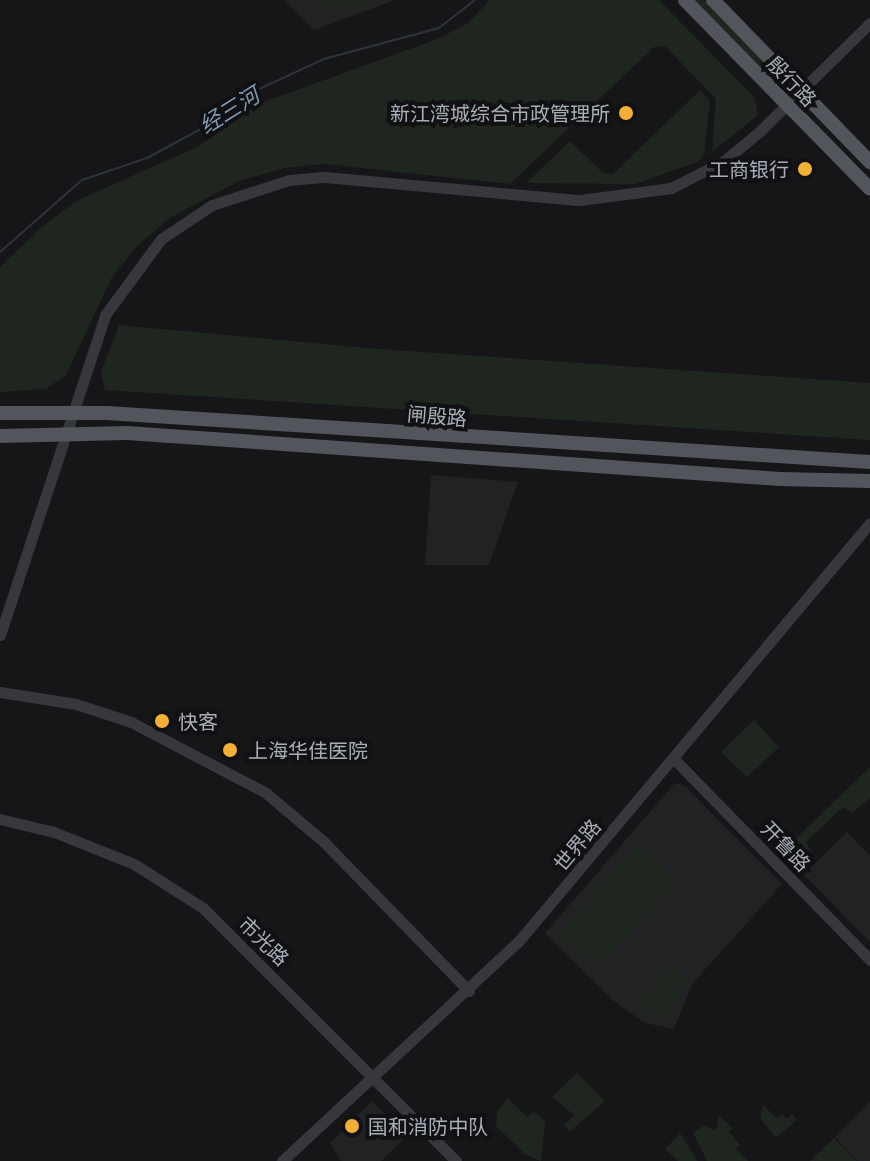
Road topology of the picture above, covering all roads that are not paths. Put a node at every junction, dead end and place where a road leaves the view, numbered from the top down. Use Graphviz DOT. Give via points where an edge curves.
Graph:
graph roads {
  1 [pos="685,0"];
  2 [pos="713,0"];
  3 [pos="870,23"];
  4 [pos="803,90"];
  5 [pos="787,106"];
  6 [pos="870,162"];
  7 [pos="870,189"];
  8 [pos="72,411"];
  9 [pos="0,414"];
  10 [pos="132,414"];
  11 [pos="67,432"];
  12 [pos="140,434"];
  13 [pos="0,435"];
  14 [pos="870,462"];
  15 [pos="870,481"];
  16 [pos="870,523"];
  17 [pos="0,635"];
  18 [pos="0,692"];
  19 [pos="674,759"];
  20 [pos="0,819"];
  21 [pos="870,960"];
  22 [pos="469,991"];
  23 [pos="375,1078"];
  24 [pos="282,1161"];
  25 [pos="456,1161"];
  1 -- 5 [label="main road, 殷行路"];
  2 -- 4 [label="main road, 殷行路"];
  3 -- 4 [label="street"];
  4 -- 5 [label="street"];
  4 -- 6 [label="main road, 殷行路"];
  5 -- 7 [label="main road, 殷行路"];
  5 -- 8 [label="street" via="703,174 642,196 580,200 325,177 256,187 212,205 161,239 114,300"];
  8 -- 9 [label="main road, 闸殷路"];
  8 -- 10 [label="main road, 闸殷路"];
  8 -- 11 [label="street"];
  9 -- 13 [label="main road" via="15,422"];
  10 -- 12 [label="main road" via="127,426"];
  10 -- 14 [label="main road, 闸殷路"];
  11 -- 12 [label="main road, 闸殷路"];
  11 -- 13 [label="main road, 闸殷路"];
  11 -- 17 [label="street"];
  12 -- 15 [label="main road, 闸殷路"];
  16 -- 19 [label="street, 世界路"];
  18 -- 22 [label="street" via="51,699 131,722 266,793 324,842"];
  19 -- 21 [label="street, 开鲁路"];
  19 -- 22 [label="street, 世界路"];
  20 -- 23 [label="street, 市光路" via="93,847 172,885 203,908"];
  22 -- 23 [label="street, 世界路"];
  23 -- 24 [label="street, 世界路"];
  23 -- 25 [label="street, 市光路"];
}
